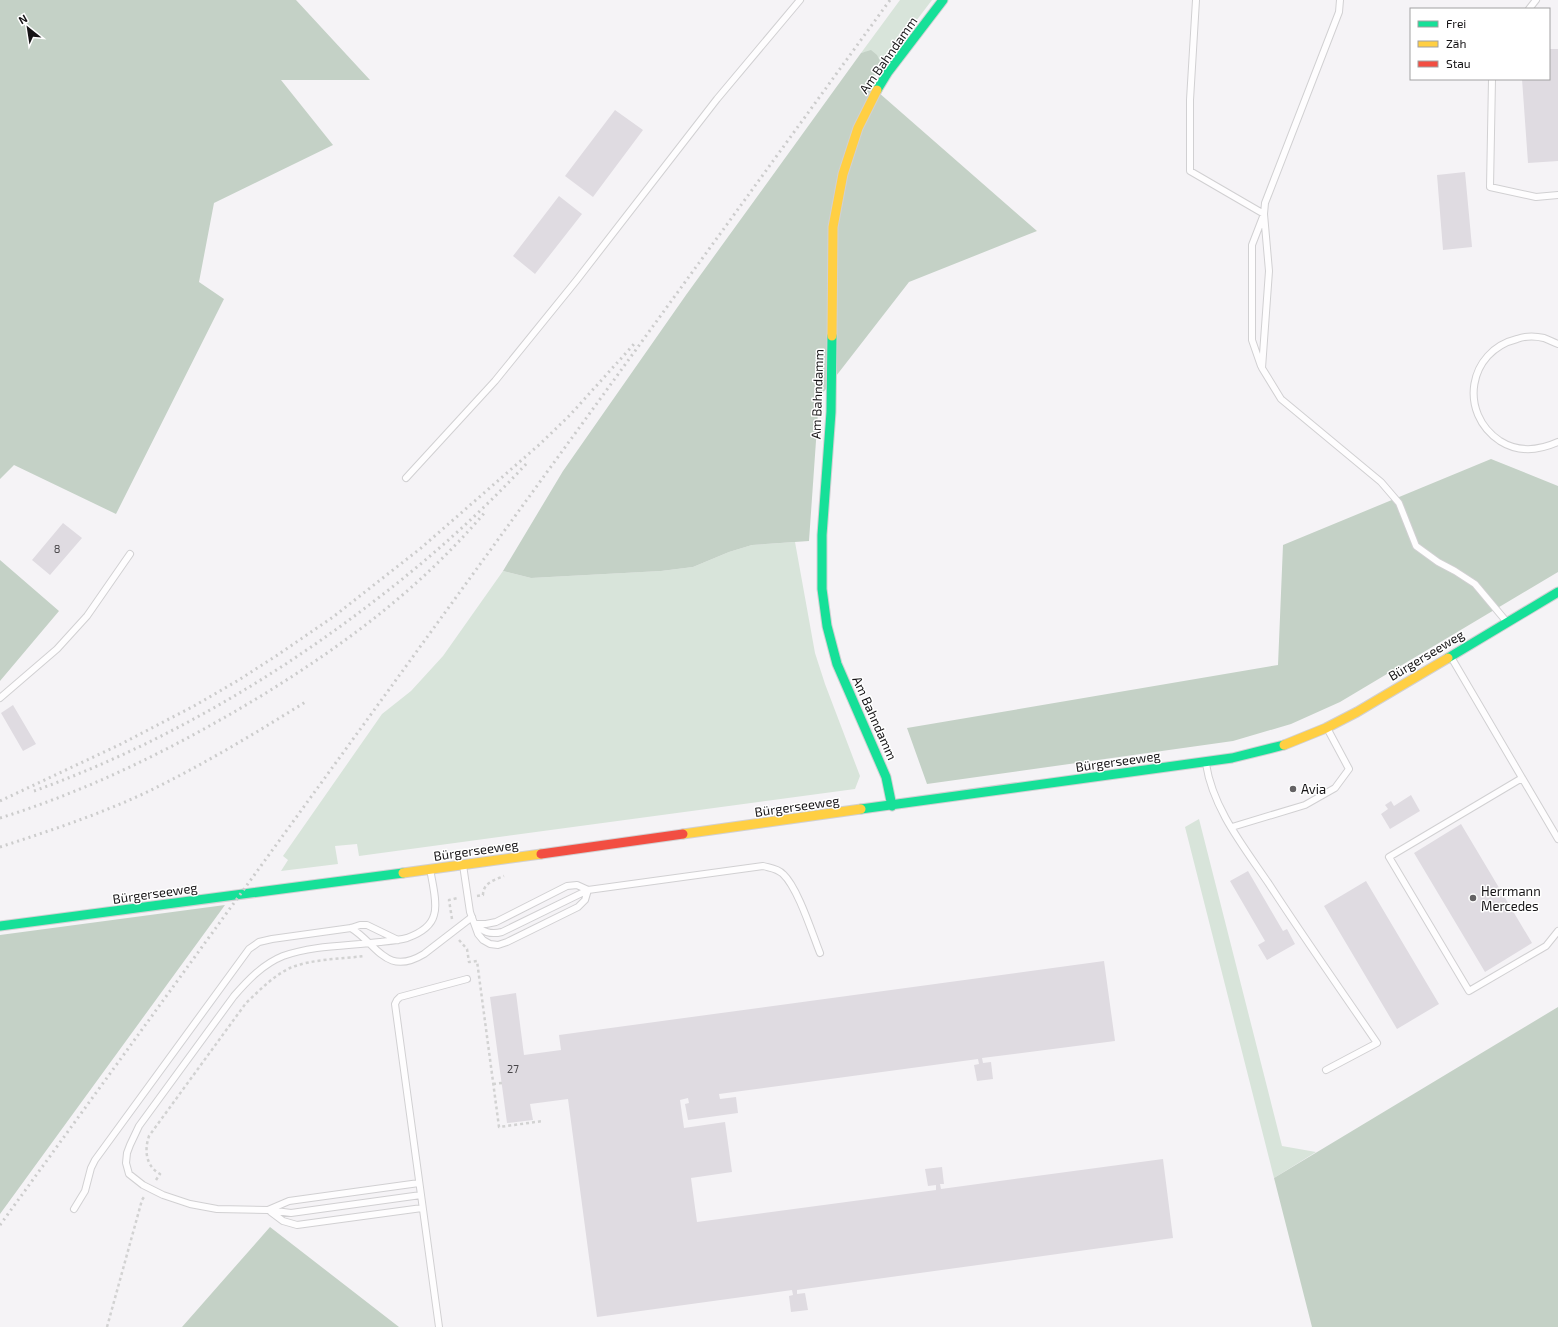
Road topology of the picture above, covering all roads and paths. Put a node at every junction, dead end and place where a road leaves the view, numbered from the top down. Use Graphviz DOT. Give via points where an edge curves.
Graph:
graph roads {
  1 [pos="800,0"];
  2 [pos="943,0"];
  3 [pos="1196,0"];
  4 [pos="1340,0"];
  5 [pos="1536,0"];
  6 [pos="1530,8"];
  7 [pos="1492,80"];
  8 [pos="1558,195"];
  9 [pos="1264,214"];
  10 [pos="1558,344"];
  11 [pos="1262,368"];
  12 [pos="1558,442"];
  13 [pos="406,478"];
  14 [pos="130,554"];
  15 [pos="1558,592"];
  16 [pos="1507,623"];
  17 [pos="1451,656"];
  18 [pos="0,698"];
  19 [pos="1326,728"];
  20 [pos="1206,762"];
  21 [pos="1522,778"];
  22 [pos="892,806"];
  23 [pos="1232,827"];
  24 [pos="1558,839"];
  25 [pos="463,865"];
  26 [pos="430,870"];
  27 [pos="507,874"];
  28 [pos="588,890"];
  29 [pos="468,897"];
  30 [pos="472,917"];
  31 [pos="475,924"];
  32 [pos="0,926"];
  33 [pos="351,928"];
  34 [pos="1558,931"];
  35 [pos="453,932"];
  36 [pos="398,940"];
  37 [pos="460,942"];
  38 [pos="369,944"];
  39 [pos="453,945"];
  40 [pos="820,953"];
  41 [pos="368,956"];
  42 [pos="467,979"];
  43 [pos="1326,1070"];
  44 [pos="502,1083"];
  45 [pos="494,1084"];
  46 [pos="543,1121"];
  47 [pos="419,1183"];
  48 [pos="150,1189"];
  49 [pos="421,1195"];
  50 [pos="422,1208"];
  51 [pos="74,1209"];
  52 [pos="268,1210"];
  53 [pos="107,1327"];
  54 [pos="439,1327"];
  1 -- 13 [label="lane" via="717,99 495,381"];
  2 -- 22 [label="street, Am Bahndamm" via="888,72 868,106 843,174 833,227 831,412 822,535 822,589 827,626 837,664 886,777"];
  3 -- 9 [label="lane" via="1190,100 1190,171"];
  4 -- 9 [label="lane" via="1339,12 1265,203"];
  5 -- 6 [label="lane"];
  7 -- 8 [label="lane" via="1490,187 1536,197"];
  9 -- 11 [label="lane" via="1268,271"];
  9 -- 11 [label="lane" via="1252,245 1252,340"];
  10 -- 12 [label="lane" via="1543,338 1524,337 1506,341 1490,352 1479,367 1474,385 1474,403 1480,421 1492,435 1507,445 1525,450 1544,448"];
  11 -- 16 [label="lane" via="1281,400 1381,482 1399,503 1416,546 1475,584"];
  14 -- 18 [label="lane" via="87,616 57,649"];
  15 -- 16 [label="street, Bürgerseeweg"];
  16 -- 17 [label="street, Bürgerseeweg"];
  17 -- 19 [label="street, Bürgerseeweg"];
  17 -- 21 [label="lane"];
  19 -- 20 [label="street, Bürgerseeweg" via="1260,752"];
  19 -- 23 [label="lane" via="1349,769 1335,788 1305,805"];
  20 -- 22 [label="street, Bürgerseeweg"];
  20 -- 23 [label="lane" via="1210,783 1222,812"];
  21 -- 24 [label="lane"];
  21 -- 34 [label="lane" via="1389,857 1469,991 1546,946"];
  22 -- 25 [label="street, Bürgerseeweg"];
  23 -- 43 [label="lane" via="1377,1043"];
  25 -- 26 [label="street, Bürgerseeweg"];
  25 -- 29 [label="lane"];
  26 -- 32 [label="street, Bürgerseeweg"];
  26 -- 36 [label="lane" via="435,914 423,930"];
  27 -- 29 [label="path" via="488,883 483,895"];
  28 -- 31 [label="lane" via="567,886 496,922"];
  28 -- 31 [label="lane" via="502,932 486,933"];
  28 -- 31 [label="lane" via="585,900 578,907 503,944 490,944 483,940"];
  28 -- 40 [label="lane" via="763,866 774,868 782,873 795,890"];
  29 -- 30 [label="lane"];
  29 -- 35 [label="path" via="449,900"];
  30 -- 31 [label="lane"];
  30 -- 35 [label="lane"];
  33 -- 36 [label="lane" via="367,925"];
  33 -- 38 [label="lane"];
  33 -- 51 [label="lane" via="272,938 259,942 249,949 95,1160 86,1191"];
  35 -- 37 [label="path"];
  35 -- 38 [label="lane" via="418,958 405,961 388,959"];
  36 -- 38 [label="lane"];
  37 -- 39 [label="path"];
  37 -- 45 [label="path" via="468,949 469,962 477,961"];
  38 -- 48 [label="lane" via="283,956 259,970 234,996 134,1134 127,1154 127,1170 134,1179"];
  41 -- 48 [label="path" via="313,962 292,968 264,986 246,1003 149,1136 146,1155 152,1167 160,1174"];
  42 -- 47 [label="lane" via="400,997 395,1004"];
  44 -- 45 [label="path"];
  45 -- 46 [label="path" via="499,1127"];
  47 -- 49 [label="lane"];
  47 -- 52 [label="lane" via="289,1201"];
  48 -- 52 [label="lane" via="190,1204 217,1209"];
  48 -- 53 [label="path" via="142,1200"];
  49 -- 50 [label="lane"];
  49 -- 52 [label="lane" via="291,1213"];
  50 -- 52 [label="lane" via="297,1225 283,1221"];
  50 -- 54 [label="lane"];
}
